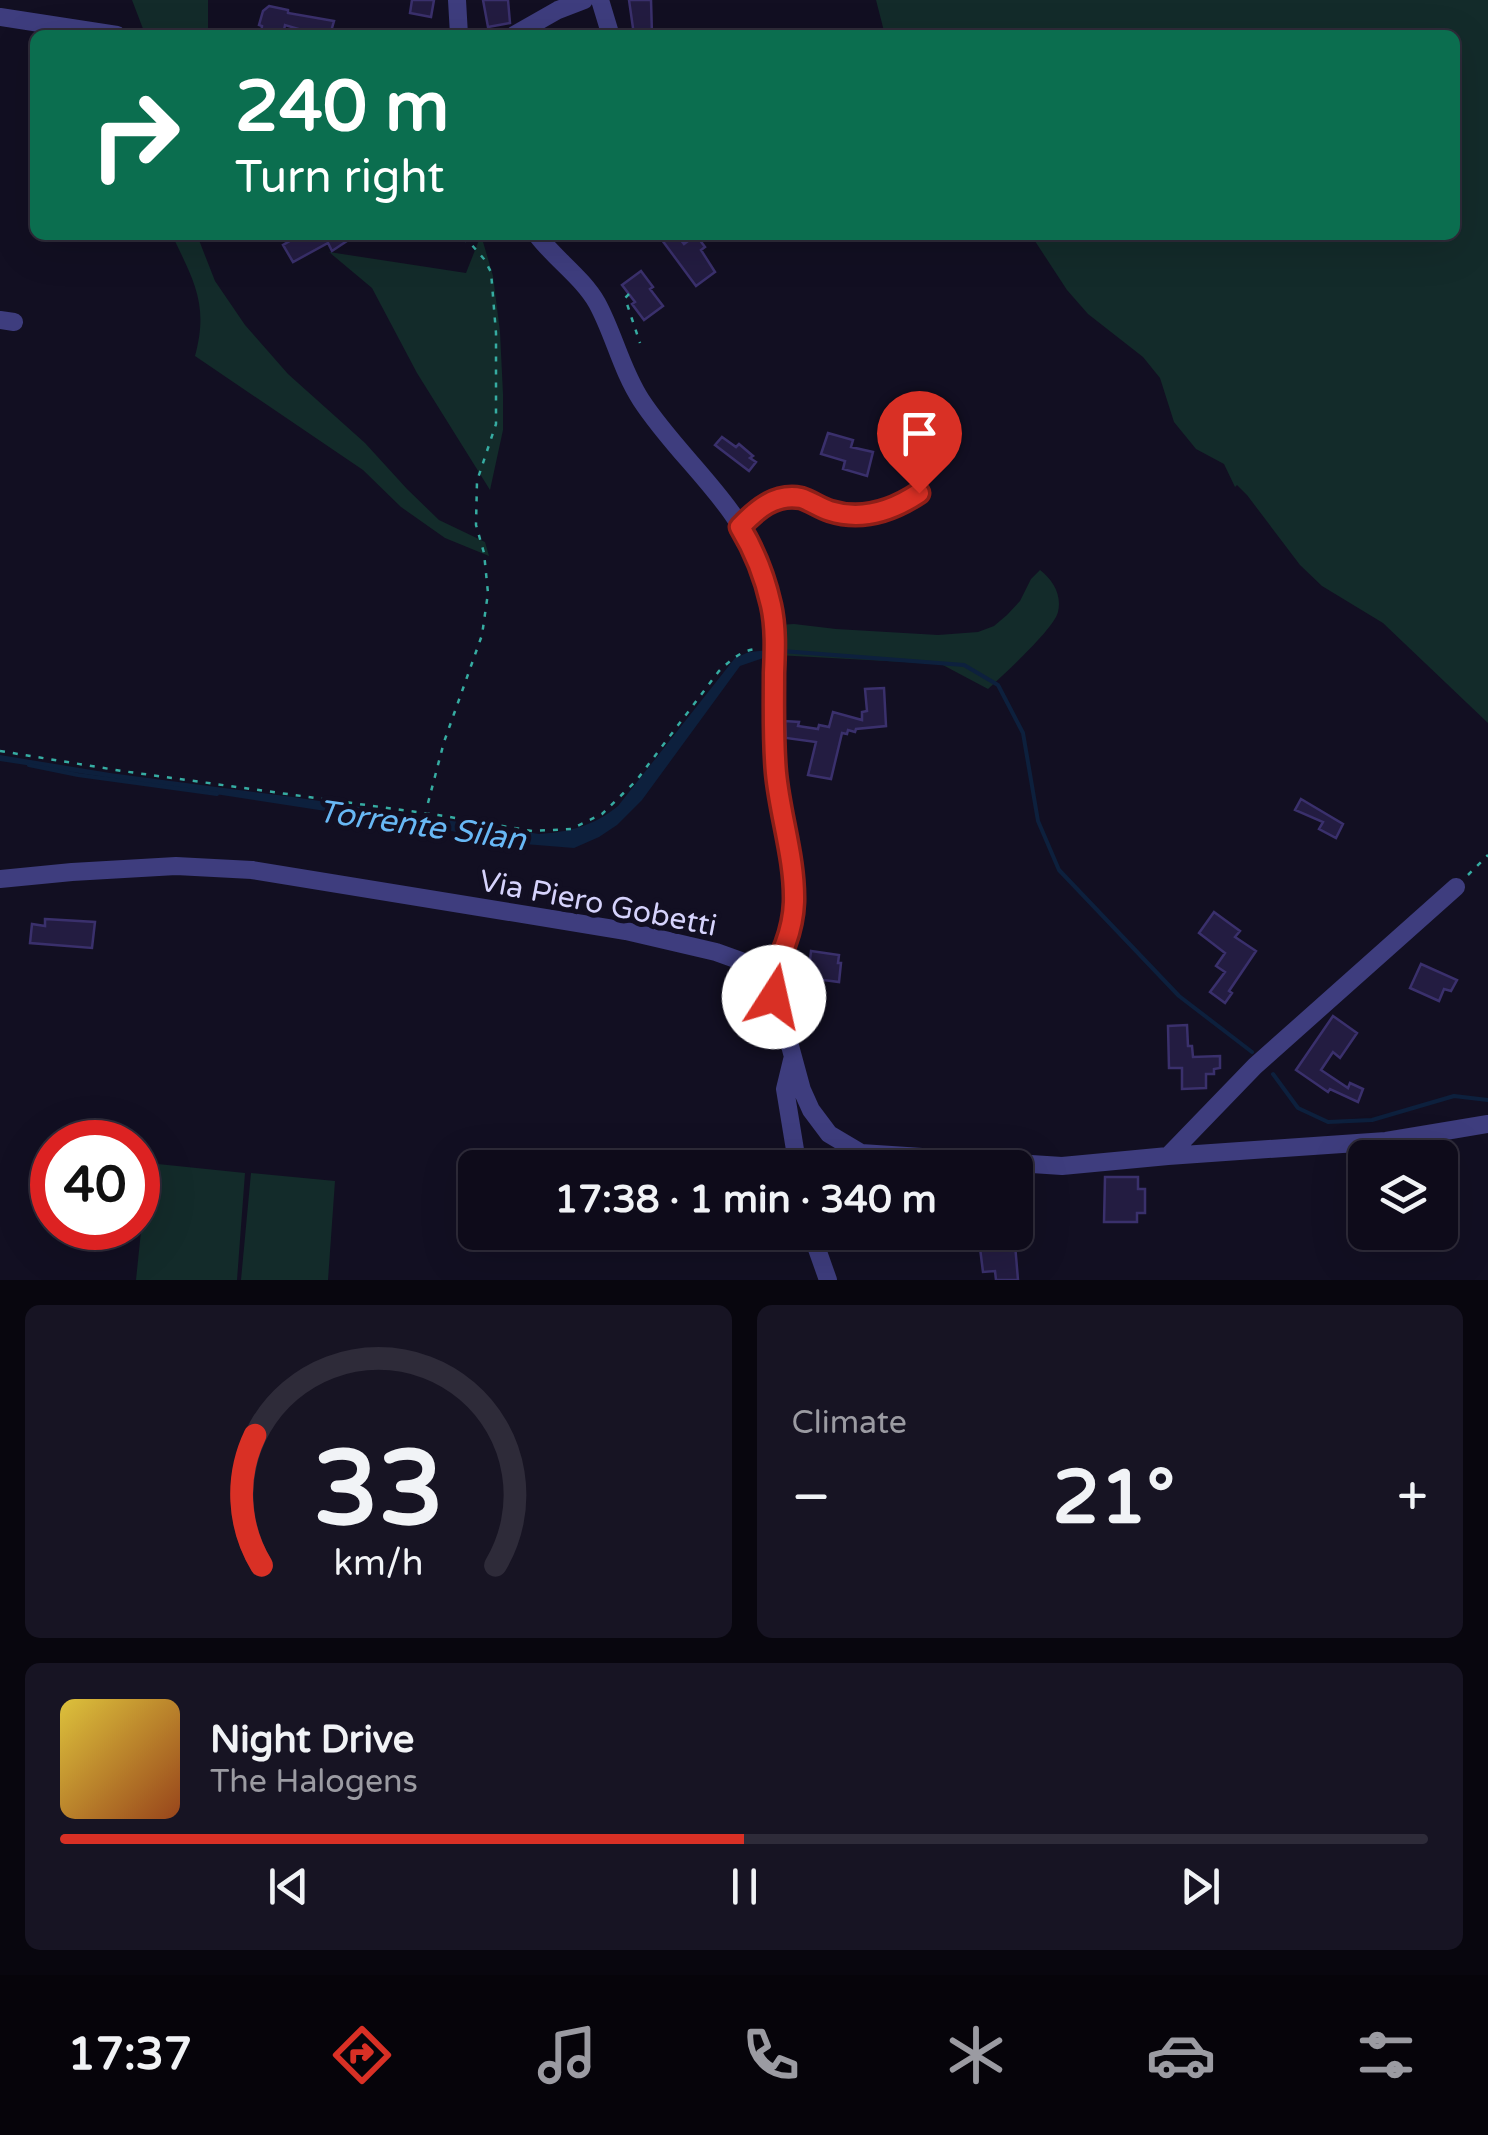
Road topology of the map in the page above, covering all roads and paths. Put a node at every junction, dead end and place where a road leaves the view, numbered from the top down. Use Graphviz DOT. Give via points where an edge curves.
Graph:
graph roads {
  1 [pos="458,0"];
  2 [pos="584,0"];
  3 [pos="600,0"];
  4 [pos="0,17"];
  5 [pos="84,30"];
  6 [pos="459,30"];
  7 [pos="523,30"];
  8 [pos="609,30"];
  9 [pos="463,240"];
  10 [pos="542,240"];
  11 [pos="629,294"];
  12 [pos="640,343"];
  13 [pos="919,493"];
  14 [pos="740,527"];
  15 [pos="776,648"];
  16 [pos="0,751"];
  17 [pos="428,804"];
  18 [pos="1488,855"];
  19 [pos="0,879"];
  20 [pos="1456,887"];
  21 [pos="765,980"];
  22 [pos="793,1054"];
  23 [pos="1488,1124"];
  24 [pos="795,1150"];
  25 [pos="1168,1156"];
  26 [pos="817,1250"];
  27 [pos="828,1280"];
  1 -- 6 [label="street"];
  2 -- 7 [label="street"];
  3 -- 8 [label="street"];
  4 -- 5 [label="street"];
  9 -- 17 [label="path" via="491,272 496,332 496,424 478,481 476,526 488,593 482,634"];
  10 -- 14 [label="street" via="598,304 640,398"];
  11 -- 12 [label="path"];
  13 -- 14 [label="street" via="876,514 831,512 802,498 784,498 759,507"];
  14 -- 15 [label="street" via="772,605"];
  15 -- 16 [label="path" via="734,657 636,780 602,814 572,829 532,831"];
  15 -- 21 [label="street" via="775,762 794,905 780,959"];
  18 -- 20 [label="path"];
  19 -- 21 [label="street, Via Piero Gobetti" via="176,866 252,870 680,943 741,961"];
  20 -- 25 [label="street" via="1255,1066"];
  21 -- 22 [label="street"];
  22 -- 24 [label="street" via="785,1089"];
  22 -- 25 [label="street" via="811,1110 828,1134 861,1153 1062,1166"];
  23 -- 25 [label="street" via="1386,1142"];
  26 -- 27 [label="street"];
}
